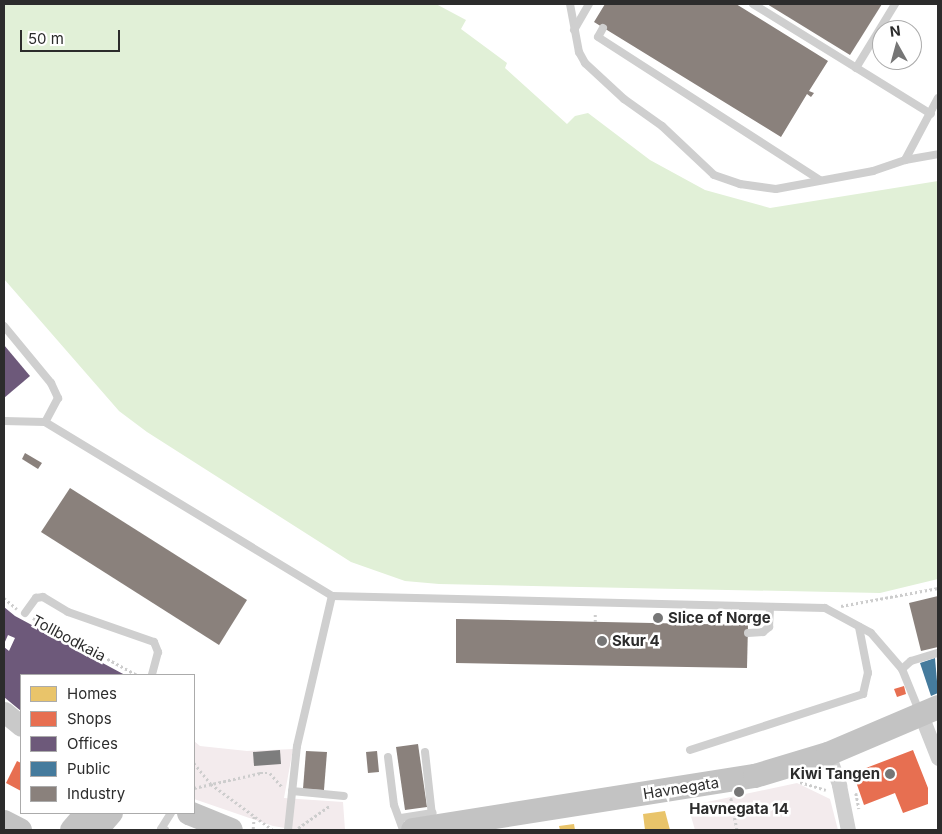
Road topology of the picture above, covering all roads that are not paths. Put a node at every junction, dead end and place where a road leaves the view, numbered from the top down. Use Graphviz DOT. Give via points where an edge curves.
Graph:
graph roads {
  1 [pos="570,4"];
  2 [pos="589,4"];
  3 [pos="753,4"];
  4 [pos="895,4"];
  5 [pos="603,28"];
  6 [pos="574,30"];
  7 [pos="856,68"];
  8 [pos="938,98"];
  9 [pos="931,114"];
  10 [pos="938,154"];
  11 [pos="905,160"];
  12 [pos="820,180"];
  13 [pos="4,326"];
  14 [pos="4,421"];
  15 [pos="44,422"];
  16 [pos="332,596"];
  17 [pos="770,607"];
  18 [pos="24,614"];
  19 [pos="859,627"];
  20 [pos="748,633"];
  21 [pos="938,653"];
  22 [pos="902,669"];
  23 [pos="152,674"];
  24 [pos="930,711"];
  25 [pos="4,712"];
  26 [pos="20,725"];
  27 [pos="690,750"];
  28 [pos="425,752"];
  29 [pos="828,754"];
  30 [pos="388,757"];
  31 [pos="938,758"];
  32 [pos="292,795"];
  33 [pos="344,796"];
  34 [pos="86,814"];
  35 [pos="109,814"];
  36 [pos="170,814"];
  37 [pos="192,814"];
  38 [pos="4,822"];
  39 [pos="424,824"];
  40 [pos="242,829"];
  41 [pos="20,830"];
  42 [pos="72,830"];
  43 [pos="96,830"];
  44 [pos="162,830"];
  45 [pos="288,830"];
  46 [pos="403,830"];
  47 [pos="848,830"];
  1 -- 6 [label="lane"];
  2 -- 6 [label="lane"];
  3 -- 7 [label="lane"];
  4 -- 7 [label="lane"];
  5 -- 12 [label="lane" via="598,37"];
  6 -- 12 [label="lane" via="585,63 624,99 662,126 714,175 740,184 776,189"];
  7 -- 9 [label="lane"];
  8 -- 9 [label="lane"];
  9 -- 11 [label="lane"];
  10 -- 11 [label="lane"];
  11 -- 12 [label="lane" via="873,171"];
  13 -- 15 [label="lane" via="58,398"];
  14 -- 15 [label="lane"];
  15 -- 16 [label="lane"];
  16 -- 17 [label="lane"];
  16 -- 32 [label="lane" via="297,746"];
  17 -- 19 [label="lane" via="825,608"];
  17 -- 20 [label="lane" via="769,627 763,632"];
  18 -- 23 [label="lane" via="36,598 43,597 68,612 154,642 158,652"];
  19 -- 22 [label="lane" via="871,633"];
  19 -- 27 [label="lane" via="868,673 863,694"];
  21 -- 22 [label="lane" via="911,661"];
  22 -- 24 [label="lane"];
  24 -- 29 [label="main road, Havnegata"];
  24 -- 31 [label="street"];
  25 -- 26 [label="main road"];
  28 -- 39 [label="lane"];
  29 -- 39 [label="main road, Havnegata" via="755,776"];
  29 -- 47 [label="street" via="839,785"];
  30 -- 39 [label="lane" via="394,805"];
  32 -- 33 [label="lane"];
  32 -- 45 [label="lane"];
  34 -- 42 [label="main road"];
  35 -- 43 [label="main road"];
  36 -- 44 [label="lane"];
  37 -- 40 [label="main road"];
  38 -- 41 [label="main road"];
  39 -- 46 [label="lane"];
}
